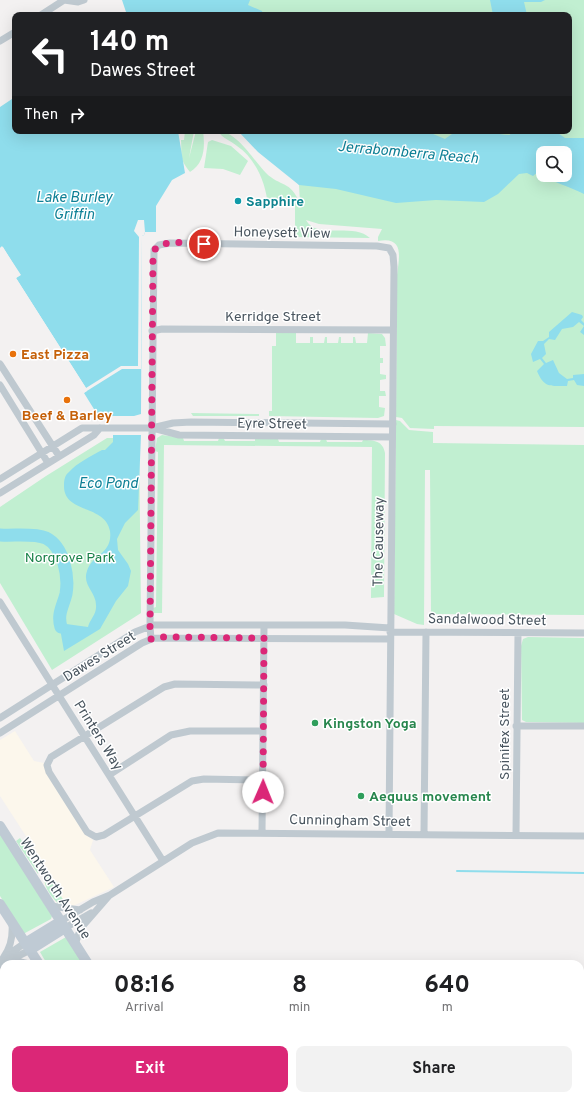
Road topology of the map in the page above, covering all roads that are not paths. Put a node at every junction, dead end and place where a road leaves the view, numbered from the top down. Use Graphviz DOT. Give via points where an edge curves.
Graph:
graph roads {
  1 [pos="64,0"];
  2 [pos="84,0"];
  3 [pos="46,12"];
  4 [pos="12,34"];
  5 [pos="0,41"];
  6 [pos="391,250"];
  7 [pos="393,330"];
  8 [pos="152,331"];
  9 [pos="0,364"];
  10 [pos="0,386"];
  11 [pos="392,424"];
  12 [pos="100,428"];
  13 [pos="152,428"];
  14 [pos="392,437"];
  15 [pos="52,446"];
  16 [pos="42,453"];
  17 [pos="59,456"];
  18 [pos="48,463"];
  19 [pos="0,480"];
  20 [pos="0,493"];
  21 [pos="0,602"];
  22 [pos="264,625"];
  23 [pos="150,626"];
  24 [pos="426,632"];
  25 [pos="390,633"];
  26 [pos="518,633"];
  27 [pos="584,633"];
  28 [pos="264,638"];
  29 [pos="151,639"];
  30 [pos="52,684"];
  31 [pos="264,685"];
  32 [pos="59,696"];
  33 [pos="0,718"];
  34 [pos="516,726"];
  35 [pos="584,726"];
  36 [pos="263,731"];
  37 [pos="0,733"];
  38 [pos="85,736"];
  39 [pos="109,775"];
  40 [pos="263,780"];
  41 [pos="135,816"];
  42 [pos="0,826"];
  43 [pos="262,833"];
  44 [pos="389,834"];
  45 [pos="424,834"];
  46 [pos="516,835"];
  47 [pos="584,836"];
  48 [pos="163,861"];
  49 [pos="110,896"];
  50 [pos="0,904"];
  51 [pos="51,906"];
  52 [pos="80,910"];
  53 [pos="96,910"];
  54 [pos="12,922"];
  55 [pos="63,925"];
  56 [pos="75,944"];
  57 [pos="28,947"];
  58 [pos="2,960"];
  59 [pos="5,960"];
  60 [pos="10,960"];
  61 [pos="36,960"];
  62 [pos="85,960"];
  1 -- 2 [label="street"];
  1 -- 3 [label="street"];
  4 -- 5 [label="street"];
  6 -- 7 [label="street, The Causeway" via="394,262"];
  6 -- 8 [label="street, Honeysett View" via="386,246 163,244 153,253"];
  7 -- 8 [label="street, Kerridge Street"];
  7 -- 11 [label="street, The Causeway"];
  8 -- 13 [label="street, Honeysett View"];
  9 -- 15 [label="street"];
  10 -- 16 [label="street"];
  11 -- 13 [label="street, Eyre Street" via="191,422"];
  11 -- 14 [label="street, The Causeway"];
  12 -- 13 [label="street, Eyre Street"];
  12 -- 15 [label="street, Eyre Street" via="82,428"];
  12 -- 17 [label="street" via="94,435"];
  13 -- 14 [label="street, Eyre Street" via="179,434"];
  13 -- 23 [label="street, Honeysett View"];
  14 -- 25 [label="street, The Causeway"];
  15 -- 16 [label="street, Eyre Street"];
  15 -- 17 [label="street"];
  16 -- 18 [label="street"];
  16 -- 19 [label="street, Eyre Street"];
  17 -- 18 [label="street"];
  18 -- 20 [label="street"];
  21 -- 30 [label="street, Printers Way"];
  22 -- 23 [label="street, Dawes Street"];
  22 -- 25 [label="street, Dawes Street" via="345,625"];
  22 -- 28 [label="street"];
  23 -- 29 [label="street, Honeysett View"];
  23 -- 30 [label="street, Dawes Street" via="135,632"];
  24 -- 25 [label="street, Sandalwood Street"];
  24 -- 26 [label="street, Sandalwood Street"];
  24 -- 45 [label="street"];
  25 -- 28 [label="street, Dawes Street"];
  25 -- 44 [label="street, The Causeway"];
  26 -- 27 [label="street, Sandalwood Street"];
  26 -- 34 [label="street, Spinifex Street"];
  28 -- 29 [label="street, Dawes Street"];
  28 -- 31 [label="street"];
  29 -- 32 [label="street, Dawes Street"];
  30 -- 32 [label="street, Printers Way"];
  30 -- 33 [label="street, Dawes Street"];
  31 -- 36 [label="street"];
  31 -- 38 [label="street" via="166,686"];
  32 -- 37 [label="street, Dawes Street"];
  32 -- 38 [label="street, Printers Way"];
  34 -- 35 [label="street"];
  34 -- 46 [label="street, Spinifex Street"];
  36 -- 39 [label="street" via="180,732"];
  36 -- 40 [label="street"];
  38 -- 39 [label="street, Printers Way"];
  38 -- 41 [label="street" via="51,757 47,765 82,825 90,835 98,837"];
  39 -- 41 [label="street, Printers Way"];
  40 -- 41 [label="street" via="194,780"];
  40 -- 43 [label="street"];
  41 -- 48 [label="street, Printers Way"];
  42 -- 51 [label="main road, Wentworth Avenue"];
  43 -- 44 [label="street, Cunningham Street"];
  43 -- 48 [label="street, Cunningham Street" via="225,833 208,836"];
  44 -- 45 [label="street, Cunningham Street"];
  45 -- 46 [label="street, Cunningham Street"];
  46 -- 47 [label="street, Cunningham Street"];
  48 -- 49 [label="street, Cunningham Street"];
  49 -- 52 [label="street, Cunningham Street"];
  49 -- 53 [label="street, Cunningham Street"];
  50 -- 54 [label="main road"];
  51 -- 52 [label="street"];
  51 -- 55 [label="main road, Wentworth Avenue"];
  52 -- 55 [label="street, Cunningham Street"];
  53 -- 55 [label="street, Cunningham Street"];
  53 -- 56 [label="street, Cunningham Street" via="78,932"];
  54 -- 57 [label="main road"];
  54 -- 58 [label="street" via="12,939"];
  55 -- 56 [label="main road, Wentworth Avenue"];
  55 -- 57 [label="main road, Cunningham Street"];
  56 -- 62 [label="main road, Wentworth Avenue"];
  57 -- 59 [label="street, Cunningham Street"];
  57 -- 60 [label="street, Cunningham Street"];
  57 -- 61 [label="main road"];
}
